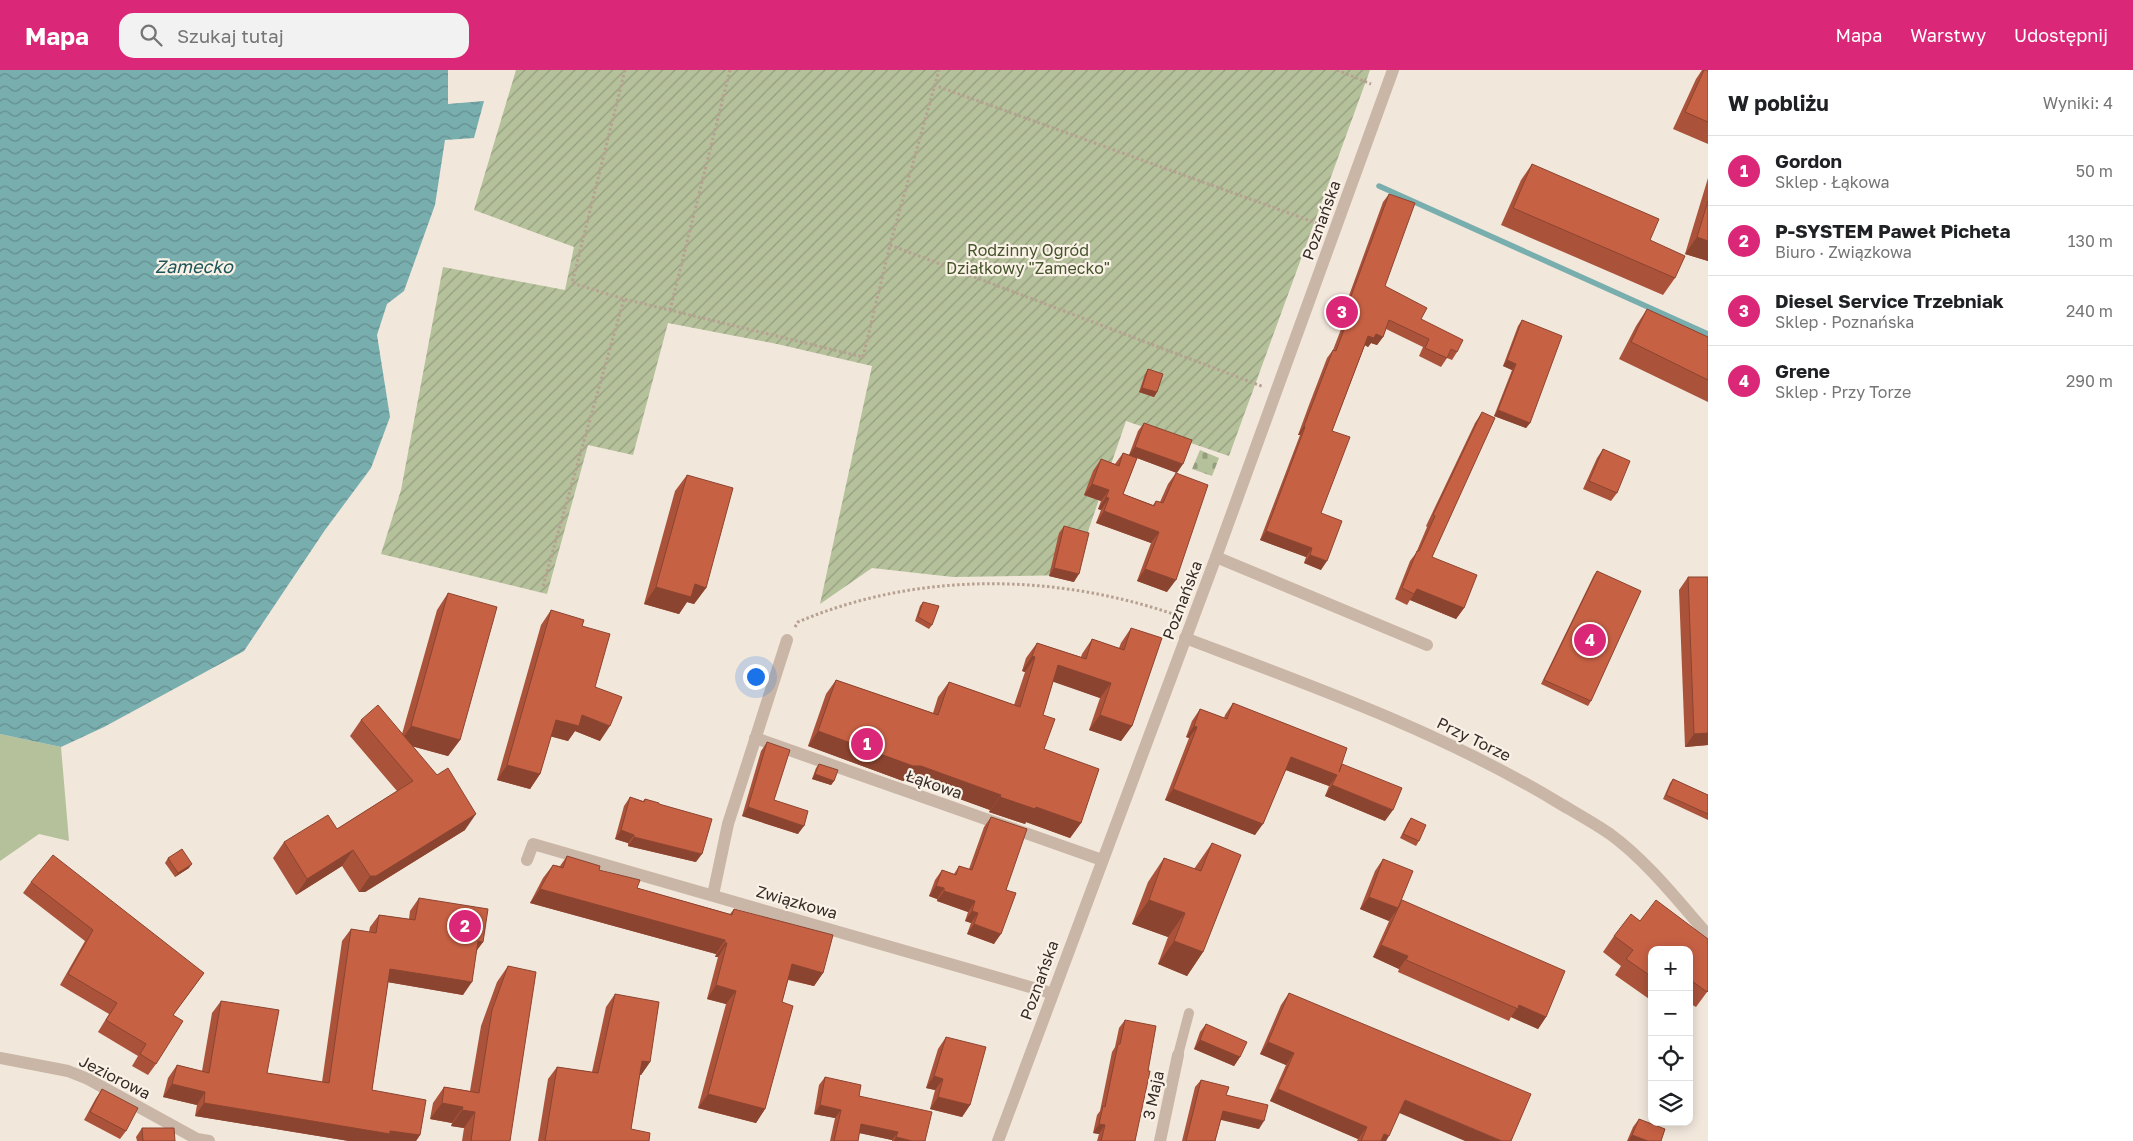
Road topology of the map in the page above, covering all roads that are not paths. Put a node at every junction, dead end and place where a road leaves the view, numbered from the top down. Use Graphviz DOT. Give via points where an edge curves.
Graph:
graph roads {
  1 [pos="1393,70"];
  2 [pos="1216,557"];
  3 [pos="1185,638"];
  4 [pos="787,640"];
  5 [pos="1427,645"];
  6 [pos="755,738"];
  7 [pos="527,860"];
  8 [pos="1102,860"];
  9 [pos="713,895"];
  10 [pos="1708,935"];
  11 [pos="1051,993"];
  12 [pos="1190,1013"];
  13 [pos="1178,1055"];
  14 [pos="0,1058"];
  15 [pos="201,1140"];
  16 [pos="998,1141"];
  17 [pos="1160,1141"];
  1 -- 2 [label="street, Poznańska"];
  2 -- 3 [label="street, Poznańska"];
  2 -- 5 [label="street"];
  3 -- 8 [label="street, Poznańska"];
  3 -- 10 [label="street, Przy Torze" via="1377,712 1460,749 1531,786 1611,835 1651,872"];
  4 -- 6 [label="street"];
  6 -- 8 [label="street, Łąkowa"];
  6 -- 9 [label="street" via="728,824"];
  7 -- 9 [label="street, Związkowa" via="533,844"];
  8 -- 11 [label="street, Poznańska"];
  9 -- 11 [label="street, Związkowa"];
  11 -- 16 [label="street, Poznańska"];
  12 -- 13 [label="lane"];
  13 -- 17 [label="street, 3 Maja"];
  14 -- 15 [label="street, Jeziorowa" via="68,1071 88,1079"];
}
